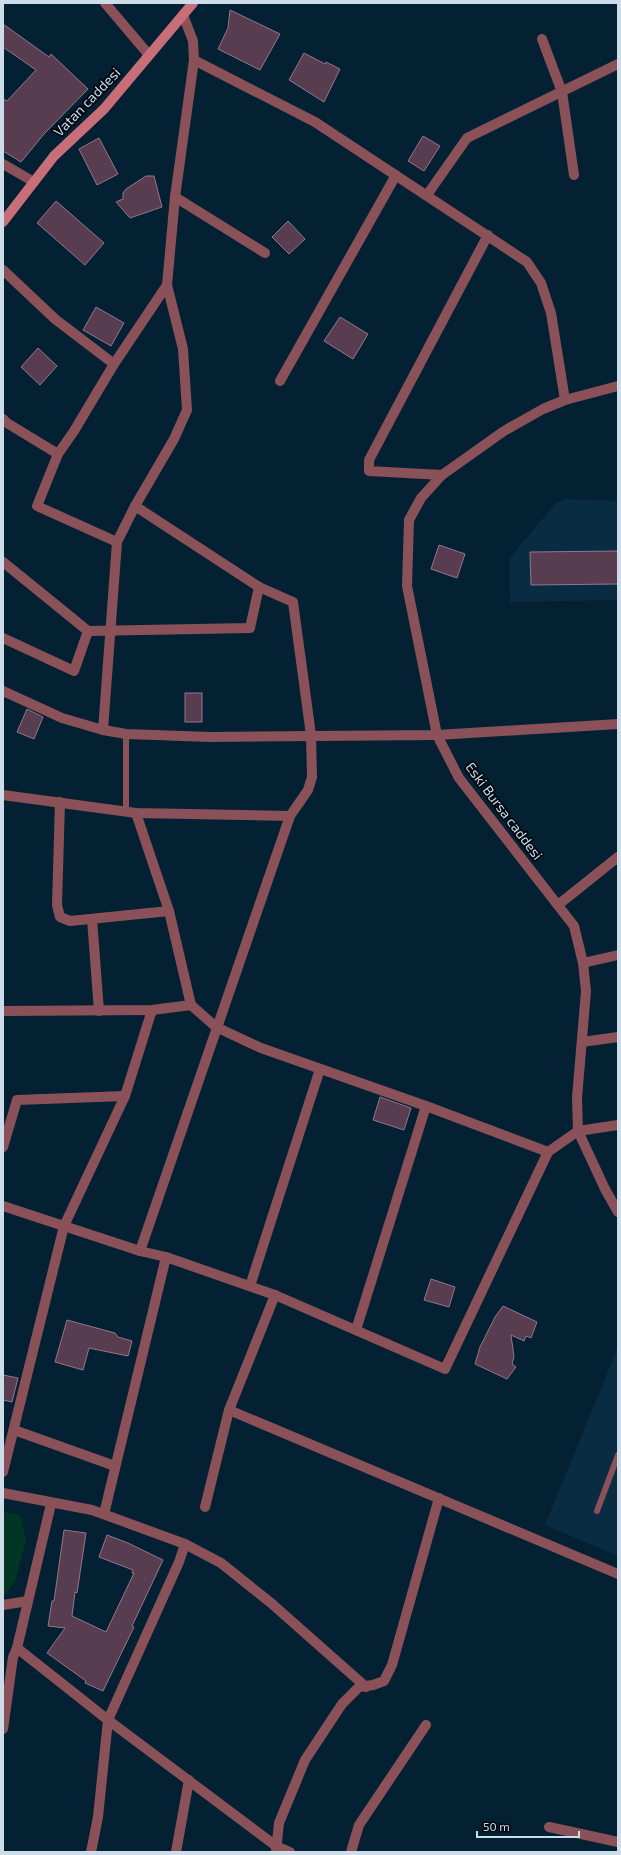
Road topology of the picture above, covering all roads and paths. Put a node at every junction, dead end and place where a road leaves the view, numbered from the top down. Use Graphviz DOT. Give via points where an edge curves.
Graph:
graph roads {
  1 [pos="105,3"];
  2 [pos="193,3"];
  3 [pos="183,15"];
  4 [pos="542,39"];
  5 [pos="149,55"];
  6 [pos="194,60"];
  7 [pos="618,64"];
  8 [pos="562,92"];
  9 [pos="3,164"];
  10 [pos="396,175"];
  11 [pos="574,175"];
  12 [pos="34,182"];
  13 [pos="427,195"];
  14 [pos="175,197"];
  15 [pos="3,222"];
  16 [pos="488,235"];
  17 [pos="265,253"];
  18 [pos="3,270"];
  19 [pos="167,285"];
  20 [pos="114,364"];
  21 [pos="280,381"];
  22 [pos="618,386"];
  23 [pos="565,400"];
  24 [pos="3,419"];
  25 [pos="58,454"];
  26 [pos="442,475"];
  27 [pos="135,506"];
  28 [pos="117,542"];
  29 [pos="3,562"];
  30 [pos="259,587"];
  31 [pos="88,631"];
  32 [pos="112,631"];
  33 [pos="3,638"];
  34 [pos="3,691"];
  35 [pos="618,724"];
  36 [pos="103,730"];
  37 [pos="126,734"];
  38 [pos="310,735"];
  39 [pos="437,735"];
  40 [pos="3,795"];
  41 [pos="60,802"];
  42 [pos="131,812"];
  43 [pos="290,816"];
  44 [pos="618,857"];
  45 [pos="558,905"];
  46 [pos="170,911"];
  47 [pos="92,919"];
  48 [pos="618,955"];
  49 [pos="583,963"];
  50 [pos="191,1004"];
  51 [pos="152,1010"];
  52 [pos="100,1011"];
  53 [pos="3,1012"];
  54 [pos="216,1027"];
  55 [pos="618,1037"];
  56 [pos="582,1042"];
  57 [pos="320,1069"];
  58 [pos="124,1096"];
  59 [pos="426,1106"];
  60 [pos="618,1125"];
  61 [pos="578,1131"];
  62 [pos="3,1147"];
  63 [pos="548,1152"];
  64 [pos="3,1206"];
  65 [pos="618,1212"];
  66 [pos="64,1226"];
  67 [pos="140,1251"];
  68 [pos="166,1257"];
  69 [pos="250,1286"];
  70 [pos="275,1295"];
  71 [pos="356,1330"];
  72 [pos="229,1410"];
  73 [pos="14,1430"];
  74 [pos="618,1455"];
  75 [pos="115,1466"];
  76 [pos="3,1472"];
  77 [pos="3,1493"];
  78 [pos="439,1498"];
  79 [pos="51,1504"];
  80 [pos="205,1507"];
  81 [pos="597,1511"];
  82 [pos="104,1514"];
  83 [pos="185,1544"];
  84 [pos="618,1574"];
  85 [pos="28,1601"];
  86 [pos="3,1605"];
  87 [pos="17,1648"];
  88 [pos="366,1686"];
  89 [pos="108,1720"];
  90 [pos="426,1725"];
  91 [pos="3,1729"];
  92 [pos="189,1780"];
  93 [pos="549,1827"];
  94 [pos="618,1842"];
  95 [pos="276,1849"];
  96 [pos="91,1852"];
  97 [pos="176,1852"];
  98 [pos="290,1852"];
  99 [pos="352,1852"];
  1 -- 5 [label="street"];
  2 -- 3 [label="street, Vatan caddesi"];
  3 -- 5 [label="street, Vatan caddesi"];
  3 -- 6 [label="street" via="193,41"];
  4 -- 8 [label="street"];
  5 -- 12 [label="street, Vatan caddesi" via="104,108 54,156"];
  6 -- 10 [label="street" via="315,122"];
  6 -- 14 [label="street"];
  7 -- 8 [label="street"];
  8 -- 11 [label="street"];
  8 -- 13 [label="street" via="467,138"];
  9 -- 12 [label="street"];
  10 -- 13 [label="street"];
  10 -- 21 [label="street"];
  12 -- 15 [label="street, Vatan caddesi"];
  13 -- 16 [label="street"];
  14 -- 17 [label="street"];
  14 -- 19 [label="street"];
  16 -- 23 [label="street" via="528,262 542,283 551,313"];
  16 -- 26 [label="street" via="369,460 369,470"];
  18 -- 20 [label="street" via="55,319"];
  19 -- 20 [label="street"];
  19 -- 27 [label="street" via="184,349 187,410 174,439"];
  20 -- 25 [label="street"];
  22 -- 23 [label="street, Eski Bursa caddesi"];
  23 -- 26 [label="street, Eski Bursa caddesi" via="504,431"];
  24 -- 25 [label="street"];
  25 -- 28 [label="street" via="36,506"];
  26 -- 39 [label="street, Eski Bursa caddesi" via="421,498 409,520 407,586"];
  27 -- 28 [label="street"];
  27 -- 30 [label="street"];
  28 -- 32 [label="street"];
  29 -- 31 [label="street"];
  30 -- 32 [label="street" via="250,628"];
  30 -- 38 [label="street" via="293,602"];
  31 -- 32 [label="street"];
  31 -- 33 [label="street" via="74,671"];
  32 -- 36 [label="street"];
  34 -- 36 [label="street" via="62,718"];
  35 -- 39 [label="street"];
  36 -- 37 [label="street"];
  37 -- 38 [label="street" via="211,737"];
  37 -- 42 [label="lane"];
  38 -- 39 [label="street"];
  38 -- 43 [label="street" via="312,777 308,790"];
  39 -- 45 [label="street, Eski Bursa caddesi" via="458,778"];
  40 -- 41 [label="street"];
  41 -- 42 [label="street"];
  41 -- 47 [label="street" via="57,905 60,917 70,922"];
  42 -- 43 [label="street"];
  42 -- 46 [label="street"];
  43 -- 54 [label="street"];
  44 -- 45 [label="street"];
  45 -- 49 [label="street, Eski Bursa caddesi" via="574,926"];
  46 -- 47 [label="street"];
  46 -- 50 [label="street"];
  47 -- 52 [label="street"];
  48 -- 49 [label="street"];
  49 -- 56 [label="street, Eski Bursa caddesi" via="586,991"];
  50 -- 51 [label="street"];
  50 -- 54 [label="street"];
  51 -- 52 [label="street"];
  51 -- 58 [label="street"];
  52 -- 53 [label="street"];
  54 -- 57 [label="street" via="261,1048"];
  54 -- 67 [label="street"];
  55 -- 56 [label="street"];
  56 -- 61 [label="street, Eski Bursa caddesi" via="577,1098"];
  57 -- 59 [label="street"];
  57 -- 69 [label="street"];
  58 -- 62 [label="street" via="17,1100"];
  58 -- 66 [label="street"];
  59 -- 63 [label="street"];
  59 -- 71 [label="street"];
  60 -- 61 [label="street"];
  61 -- 63 [label="street"];
  61 -- 65 [label="street, Eski Bursa caddesi"];
  63 -- 71 [label="street" via="445,1370"];
  64 -- 66 [label="street"];
  66 -- 67 [label="street"];
  66 -- 73 [label="street"];
  67 -- 68 [label="street"];
  68 -- 69 [label="street"];
  68 -- 75 [label="street"];
  69 -- 70 [label="street"];
  70 -- 71 [label="street"];
  70 -- 72 [label="street"];
  72 -- 78 [label="street"];
  72 -- 80 [label="street"];
  73 -- 75 [label="street"];
  73 -- 76 [label="street"];
  74 -- 81 [label="lane"];
  75 -- 82 [label="street"];
  77 -- 79 [label="street"];
  78 -- 84 [label="street"];
  78 -- 88 [label="street" via="392,1665 384,1681"];
  79 -- 82 [label="street"];
  79 -- 85 [label="street"];
  82 -- 83 [label="street"];
  83 -- 88 [label="street" via="221,1563"];
  83 -- 89 [label="street"];
  85 -- 86 [label="street"];
  85 -- 87 [label="street"];
  87 -- 89 [label="street"];
  87 -- 91 [label="street" via="13,1657"];
  88 -- 95 [label="street" via="360,1687 342,1704 305,1760 279,1823"];
  89 -- 92 [label="street"];
  89 -- 96 [label="street" via="98,1818"];
  90 -- 99 [label="street" via="359,1825"];
  92 -- 95 [label="street"];
  92 -- 97 [label="street"];
  93 -- 94 [label="street"];
  95 -- 98 [label="street"];
}
